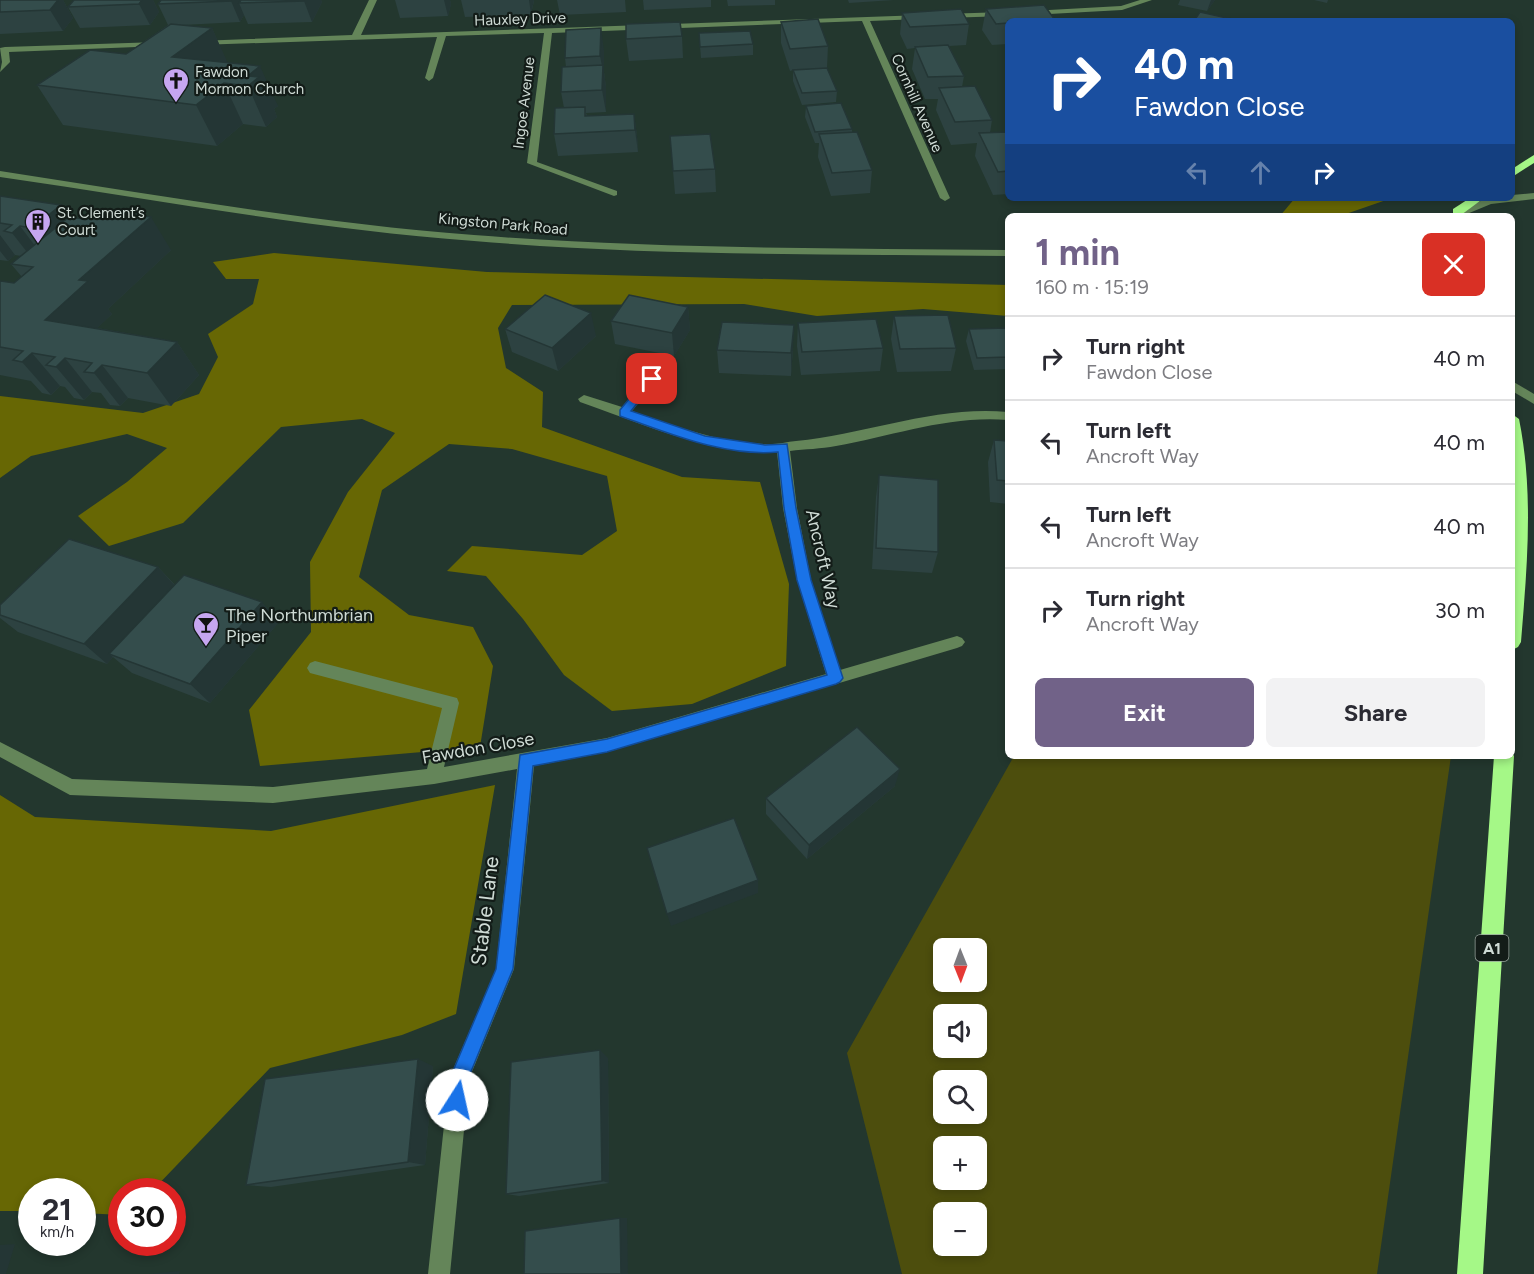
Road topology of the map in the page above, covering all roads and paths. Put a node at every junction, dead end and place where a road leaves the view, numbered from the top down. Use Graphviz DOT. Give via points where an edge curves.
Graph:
graph roads {
  1 [pos="373,0"];
  2 [pos="1148,0"];
  3 [pos="1086,11"];
  4 [pos="1092,18"];
  5 [pos="865,19"];
  6 [pos="548,31"];
  7 [pos="442,35"];
  8 [pos="355,38"];
  9 [pos="192,43"];
  10 [pos="168,44"];
  11 [pos="3,50"];
  12 [pos="0,69"];
  13 [pos="429,78"];
  14 [pos="1534,158"];
  15 [pos="1515,172"];
  16 [pos="0,174"];
  17 [pos="614,193"];
  18 [pos="1534,196"];
  19 [pos="945,198"];
  20 [pos="1515,198"];
  21 [pos="1474,201"];
  22 [pos="1489,201"];
  23 [pos="1456,213"];
  24 [pos="1458,213"];
  25 [pos="1005,253"];
  26 [pos="652,379"];
  27 [pos="1515,387"];
  28 [pos="584,399"];
  29 [pos="1534,400"];
  30 [pos="624,413"];
  31 [pos="1005,416"];
  32 [pos="1515,429"];
  33 [pos="783,447"];
  34 [pos="1515,596"];
  35 [pos="957,642"];
  36 [pos="315,668"];
  37 [pos="836,678"];
  38 [pos="0,749"];
  39 [pos="1504,759"];
  40 [pos="526,760"];
  41 [pos="434,776"];
  42 [pos="439,1274"];
  43 [pos="1470,1274"];
  1 -- 8 [label="street"];
  2 -- 3 [label="street, Hauxley Drive" via="1122,8"];
  3 -- 4 [label="street"];
  3 -- 5 [label="street, Hauxley Drive"];
  5 -- 6 [label="street, Hauxley Drive"];
  5 -- 19 [label="street, Cornhill Avenue"];
  6 -- 7 [label="street, Hauxley Drive"];
  6 -- 17 [label="street, Ingoe Avenue" via="532,163"];
  7 -- 8 [label="street, Hauxley Drive"];
  7 -- 13 [label="street"];
  8 -- 9 [label="street, Hauxley Drive"];
  10 -- 11 [label="street"];
  11 -- 12 [label="street" via="6,62"];
  14 -- 15 [label="highway"];
  16 -- 25 [label="street, Kingston Park Road" via="366,227 538,243"];
  18 -- 20 [label="street"];
  21 -- 23 [label="highway"];
  22 -- 24 [label="street"];
  26 -- 30 [label="street"];
  27 -- 29 [label="street"];
  28 -- 30 [label="street"];
  30 -- 33 [label="street" via="704,440 765,449"];
  31 -- 33 [label="street" via="932,420 835,442"];
  32 -- 34 [label="highway" via="1522,488"];
  33 -- 37 [label="street, Ancroft Way" via="804,580"];
  35 -- 37 [label="street, Fawdon Close"];
  36 -- 41 [label="street" via="451,703"];
  37 -- 40 [label="street, Fawdon Close" via="607,745"];
  38 -- 41 [label="street, Fawdon Close" via="70,787 273,795"];
  39 -- 43 [label="highway, A1"];
  40 -- 41 [label="street, Fawdon Close"];
  40 -- 42 [label="street, Stable Lane" via="505,969 459,1078"];
}
